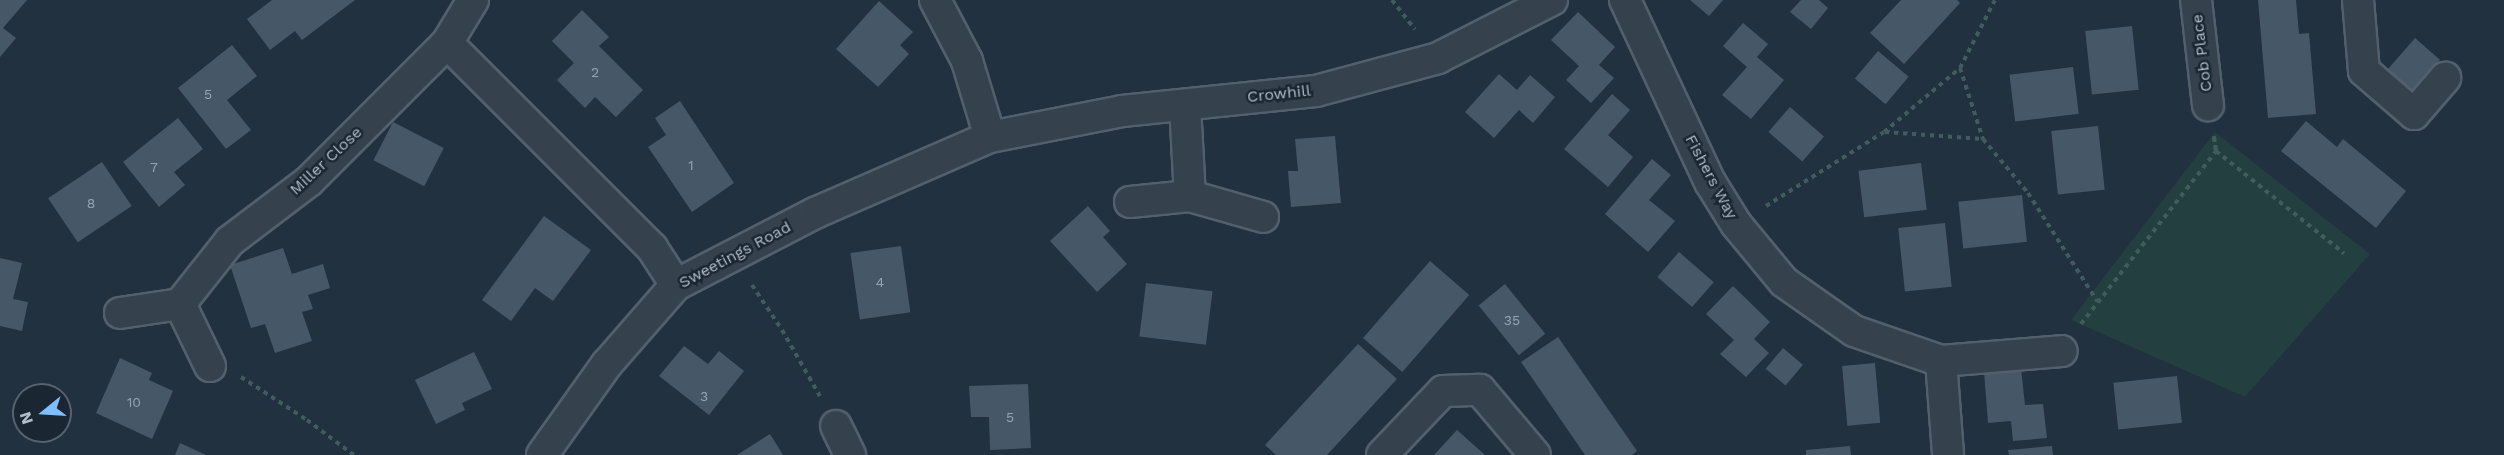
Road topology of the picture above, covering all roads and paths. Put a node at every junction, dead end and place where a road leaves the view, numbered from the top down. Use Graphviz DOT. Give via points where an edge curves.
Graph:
graph roads {
  1 [pos="473,0"];
  2 [pos="935,0"];
  3 [pos="1552,0"];
  4 [pos="1625,0"];
  5 [pos="1995,0"];
  6 [pos="2196,0"];
  7 [pos="2358,0"];
  8 [pos="447,43"];
  9 [pos="1960,68"];
  10 [pos="2445,78"];
  11 [pos="1185,105"];
  12 [pos="2208,105"];
  13 [pos="1884,132"];
  14 [pos="990,137"];
  15 [pos="1983,139"];
  16 [pos="1190,196"];
  17 [pos="1130,202"];
  18 [pos="1263,217"];
  19 [pos="1736,224"];
  20 [pos="2344,253"];
  21 [pos="732,255"];
  22 [pos="676,285"];
  23 [pos="2097,302"];
  24 [pos="180,304"];
  25 [pos="120,313"];
  26 [pos="2062,351"];
  27 [pos="1941,361"];
  28 [pos="210,366"];
  29 [pos="836,426"];
  30 [pos="354,455"];
  31 [pos="542,455"];
  32 [pos="850,455"];
  33 [pos="1382,455"];
  34 [pos="1535,455"];
  35 [pos="1948,455"];
  1 -- 8 [label="street, Miller Close"];
  2 -- 14 [label="street" via="967,61"];
  3 -- 11 [label="street, Crowhill" via="1438,58 1316,91"];
  4 -- 19 [label="street, Fishers Way" via="1710,182"];
  5 -- 9 [label="path"];
  6 -- 12 [label="street, Cob Place"];
  7 -- 10 [label="street" via="2364,71 2414,114"];
  8 -- 22 [label="street" via="652,248"];
  8 -- 24 [label="street, Miller Close" via="309,181 230,241"];
  9 -- 13 [label="path"];
  9 -- 15 [label="path"];
  11 -- 14 [label="street, Crowhill" via="1122,111"];
  11 -- 16 [label="street"];
  12 -- 20 [label="path" via="2216,151"];
  12 -- 23 [label="path" via="2216,151"];
  13 -- 15 [label="path"];
  13 -- 19 [label="path"];
  14 -- 21 [label="street, Sweetings Road" via="815,213"];
  15 -- 23 [label="path" via="2028,194"];
  16 -- 17 [label="street"];
  16 -- 18 [label="street"];
  19 -- 27 [label="street, Fishers Way" via="1784,282 1854,331"];
  21 -- 22 [label="street, Sweetings Road"];
  21 -- 29 [label="path" via="782,330"];
  22 -- 31 [label="street, Sweetings Road" via="607,364"];
  23 -- 26 [label="path"];
  24 -- 25 [label="street"];
  24 -- 28 [label="street"];
  26 -- 27 [label="street, Fishers Way"];
  27 -- 35 [label="street"];
  28 -- 30 [label="path" via="229,369"];
  29 -- 32 [label="street"];
  33 -- 34 [label="street" via="1443,391 1480,390"];
}
